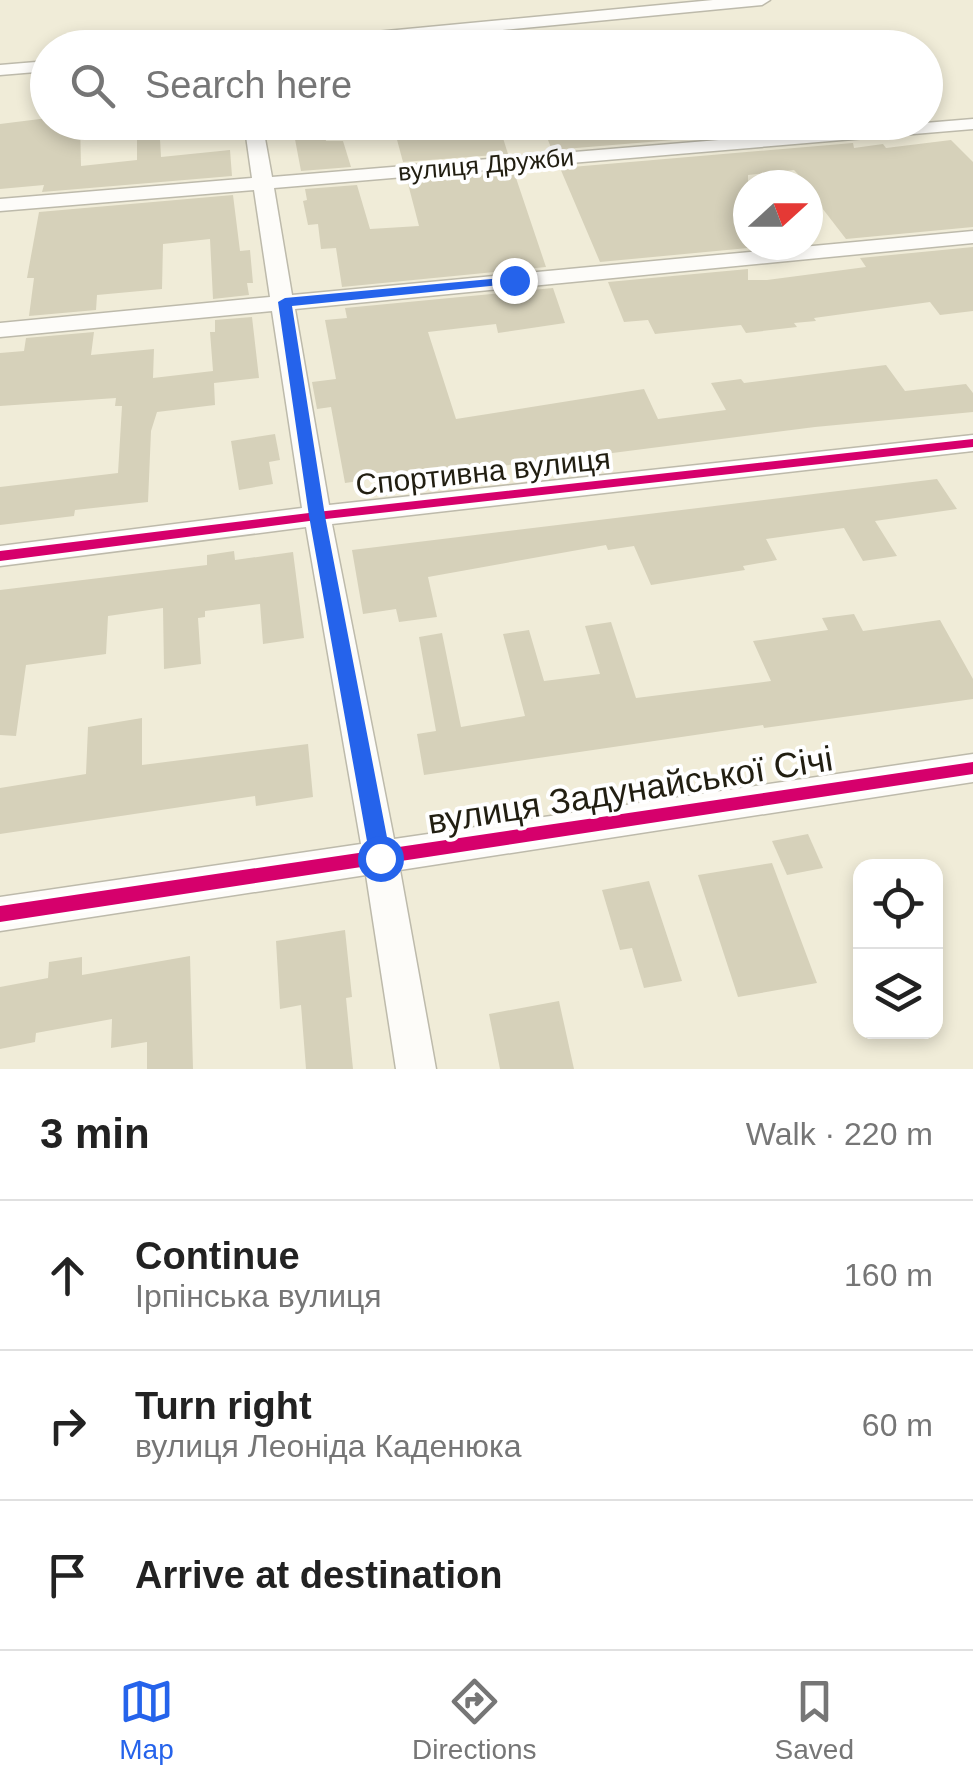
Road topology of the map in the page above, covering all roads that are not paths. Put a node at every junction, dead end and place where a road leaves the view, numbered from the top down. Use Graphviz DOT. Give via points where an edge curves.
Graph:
graph roads {
  1 [pos="762,0"];
  2 [pos="480,4"];
  3 [pos="492,27"];
  4 [pos="459,30"];
  5 [pos="30,68"];
  6 [pos="0,70"];
  7 [pos="973,124"];
  8 [pos="943,127"];
  9 [pos="258,140"];
  10 [pos="781,140"];
  11 [pos="266,183"];
  12 [pos="0,205"];
  13 [pos="973,237"];
  14 [pos="285,302"];
  15 [pos="0,330"];
  16 [pos="973,443"];
  17 [pos="317,516"];
  18 [pos="0,556"];
  19 [pos="973,768"];
  20 [pos="380,858"];
  21 [pos="0,914"];
  22 [pos="416,1069"];
  1 -- 3 [label="street"];
  2 -- 3 [label="street"];
  3 -- 4 [label="street"];
  5 -- 6 [label="street"];
  7 -- 8 [label="street, вулиця Дружби"];
  9 -- 11 [label="street"];
  10 -- 11 [label="street, вулиця Дружби"];
  11 -- 12 [label="street, вулиця Дружби"];
  11 -- 14 [label="street"];
  13 -- 14 [label="street"];
  14 -- 15 [label="street"];
  14 -- 17 [label="street"];
  16 -- 17 [label="street, Спортивна вулиця"];
  17 -- 18 [label="street, Спортивна вулиця"];
  17 -- 20 [label="street"];
  19 -- 20 [label="street, вулиця Задунайської Січі"];
  20 -- 21 [label="street, вулиця Задунайської Січі"];
  20 -- 22 [label="street"];
}
